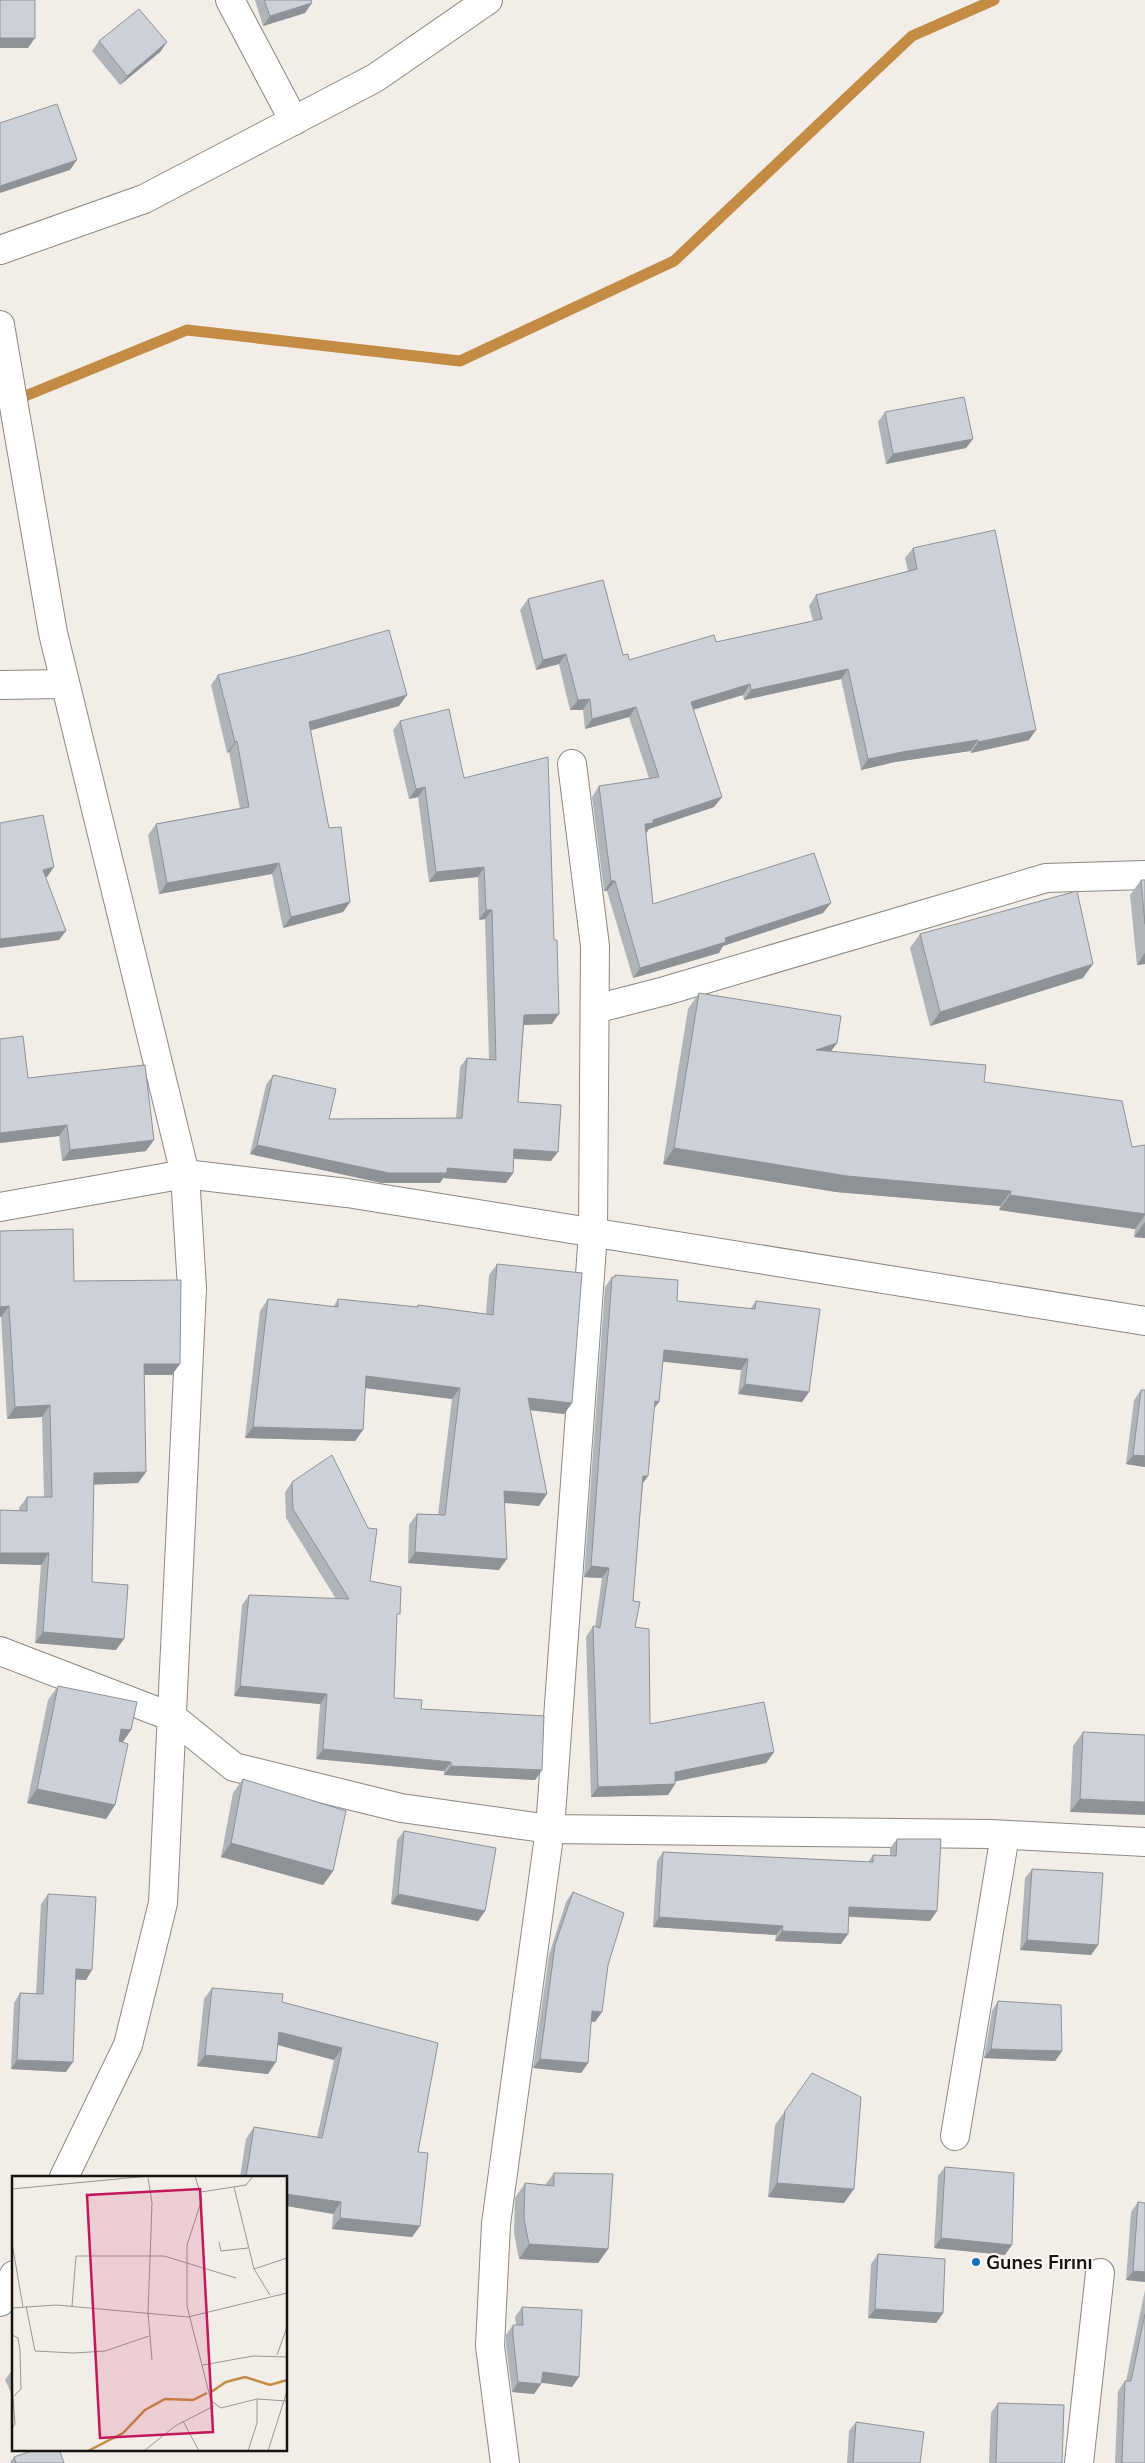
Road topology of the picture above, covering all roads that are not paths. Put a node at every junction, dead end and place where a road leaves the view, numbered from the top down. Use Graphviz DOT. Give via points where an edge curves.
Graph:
graph roads {
  1 [pos="230,0"];
  2 [pos="488,0"];
  3 [pos="294,121"];
  4 [pos="0,250"];
  5 [pos="0,325"];
  6 [pos="65,684"];
  7 [pos="0,685"];
  8 [pos="572,764"];
  9 [pos="1145,875"];
  10 [pos="594,1009"];
  11 [pos="185,1174"];
  12 [pos="0,1207"];
  13 [pos="593,1233"];
  14 [pos="1145,1321"];
  15 [pos="0,1651"];
  16 [pos="172,1717"];
  17 [pos="550,1829"];
  18 [pos="1005,1835"];
  19 [pos="1145,1842"];
  20 [pos="955,2136"];
  21 [pos="64,2176"];
  22 [pos="1100,2273"];
  23 [pos="12,2279"];
  24 [pos="0,2302"];
  25 [pos="505,2463"];
  26 [pos="1079,2463"];
  1 -- 3 [label="street"];
  2 -- 3 [label="street" via="375,78"];
  3 -- 4 [label="street" via="144,200"];
  5 -- 6 [label="street" via="52,633"];
  6 -- 7 [label="street"];
  6 -- 11 [label="street"];
  8 -- 10 [label="street" via="595,946"];
  9 -- 10 [label="street" via="1046,878"];
  10 -- 13 [label="street"];
  11 -- 12 [label="street"];
  11 -- 13 [label="street" via="347,1193"];
  11 -- 16 [label="street" via="192,1288"];
  13 -- 14 [label="street"];
  13 -- 17 [label="street"];
  15 -- 16 [label="street"];
  16 -- 17 [label="street" via="234,1767 401,1808"];
  16 -- 21 [label="street" via="163,1903 128,2045"];
  17 -- 18 [label="street"];
  17 -- 25 [label="street" via="496,2224 490,2346"];
  18 -- 19 [label="street"];
  18 -- 20 [label="street"];
  22 -- 26 [label="street"];
  23 -- 24 [label="street"];
}
